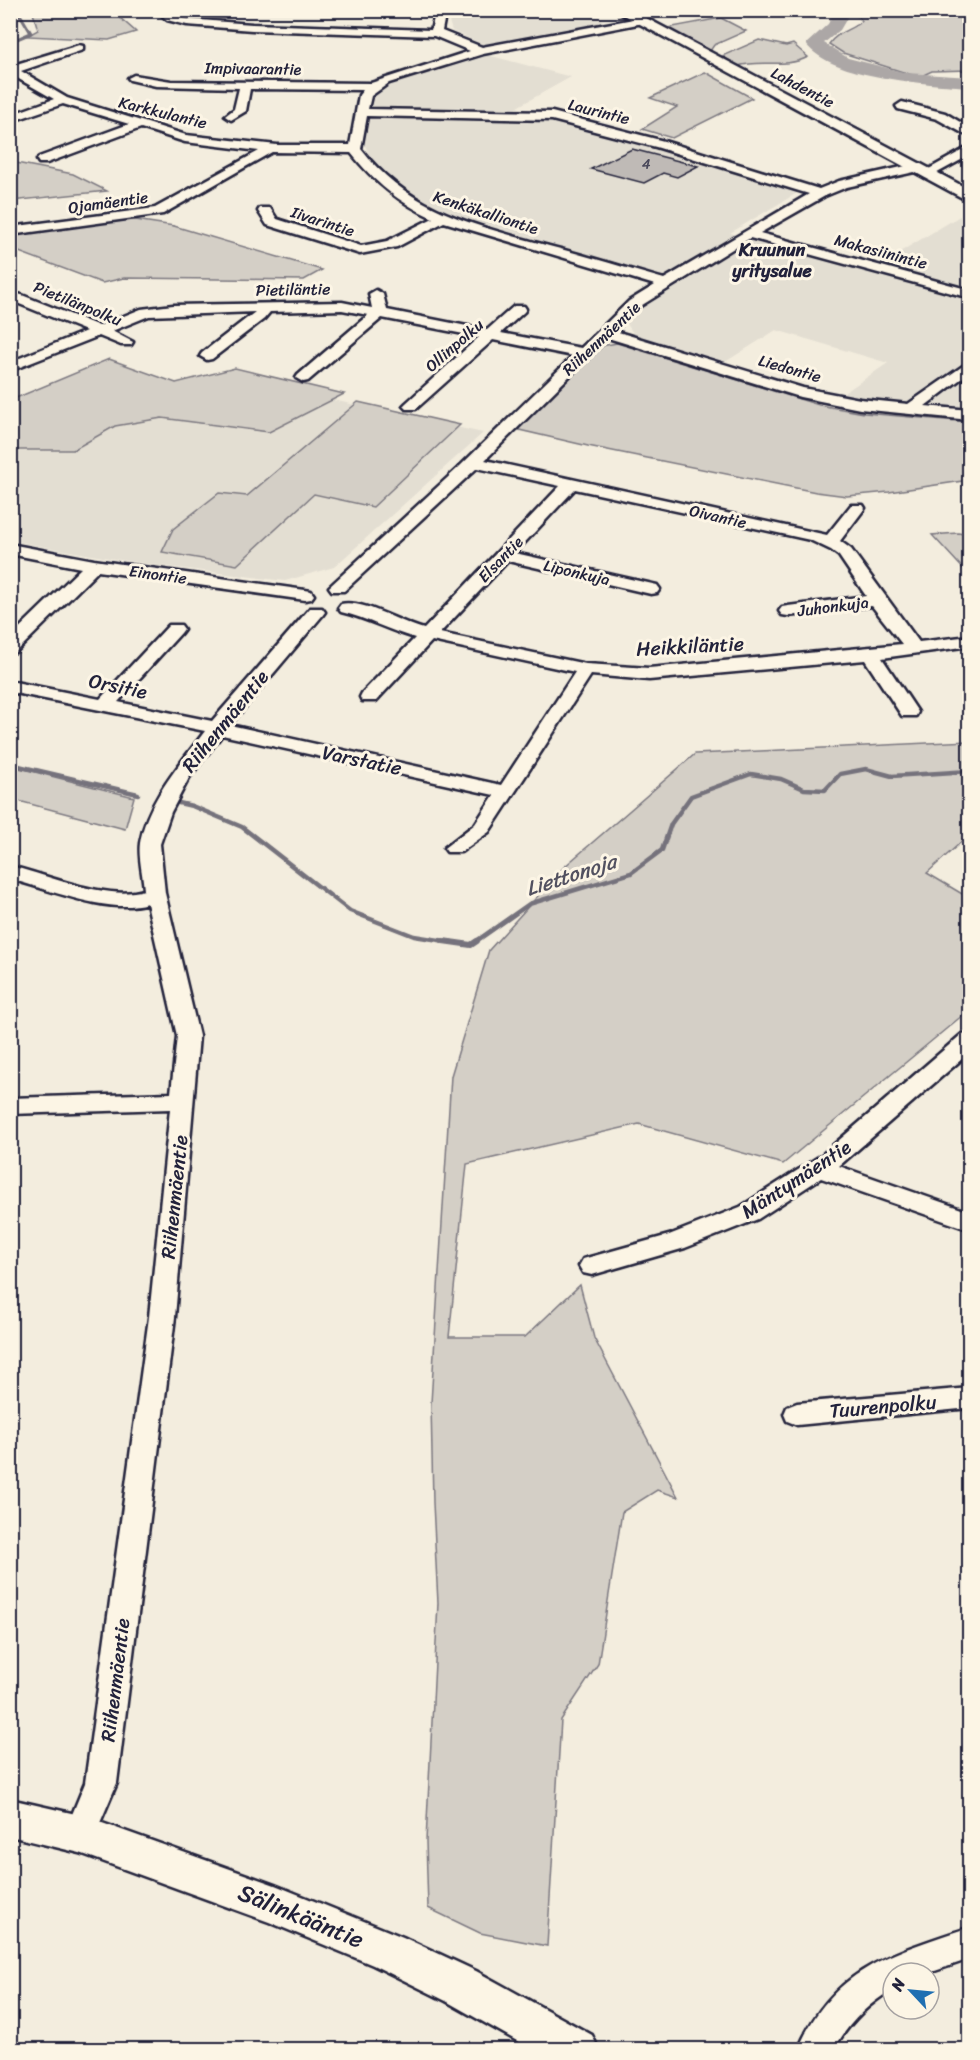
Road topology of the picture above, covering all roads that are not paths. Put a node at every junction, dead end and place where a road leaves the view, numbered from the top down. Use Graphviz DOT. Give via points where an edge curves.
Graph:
graph roads {
  1 [pos="161,10"];
  2 [pos="441,10"];
  3 [pos="620,10"];
  4 [pos="639,21"];
  5 [pos="436,33"];
  6 [pos="79,48"];
  7 [pos="482,51"];
  8 [pos="11,69"];
  9 [pos="135,78"];
  10 [pos="245,85"];
  11 [pos="373,87"];
  12 [pos="63,100"];
  13 [pos="903,106"];
  14 [pos="361,112"];
  15 [pos="231,116"];
  16 [pos="10,119"];
  17 [pos="139,125"];
  18 [pos="969,133"];
  19 [pos="355,149"];
  20 [pos="969,150"];
  21 [pos="267,151"];
  22 [pos="43,160"];
  23 [pos="920,171"];
  24 [pos="820,193"];
  25 [pos="969,197"];
  26 [pos="265,211"];
  27 [pos="442,218"];
  28 [pos="10,231"];
  29 [pos="749,234"];
  30 [pos="664,283"];
  31 [pos="376,294"];
  32 [pos="969,294"];
  33 [pos="17,298"];
  34 [pos="266,307"];
  35 [pos="519,309"];
  36 [pos="380,312"];
  37 [pos="99,330"];
  38 [pos="605,332"];
  39 [pos="493,335"];
  40 [pos="126,342"];
  41 [pos="582,353"];
  42 [pos="207,356"];
  43 [pos="969,365"];
  44 [pos="10,367"];
  45 [pos="303,378"];
  46 [pos="411,406"];
  47 [pos="910,410"];
  48 [pos="969,415"];
  49 [pos="473,462"];
  50 [pos="572,483"];
  51 [pos="857,508"];
  52 [pos="829,543"];
  53 [pos="10,549"];
  54 [pos="504,555"];
  55 [pos="94,565"];
  56 [pos="338,587"];
  57 [pos="651,589"];
  58 [pos="877,600"];
  59 [pos="311,603"];
  60 [pos="347,608"];
  61 [pos="788,611"];
  62 [pos="176,629"];
  63 [pos="426,635"];
  64 [pos="969,641"];
  65 [pos="10,648"];
  66 [pos="914,648"];
  67 [pos="870,654"];
  68 [pos="586,669"];
  69 [pos="10,686"];
  70 [pos="369,697"];
  71 [pos="104,706"];
  72 [pos="909,712"];
  73 [pos="218,728"];
  74 [pos="507,792"];
  75 [pos="454,848"];
  76 [pos="10,872"];
  77 [pos="155,893"];
  78 [pos="969,1039"];
  79 [pos="183,1099"];
  80 [pos="10,1107"];
  81 [pos="818,1168"];
  82 [pos="969,1221"];
  83 [pos="592,1266"];
  84 [pos="969,1398"];
  85 [pos="797,1414"];
  86 [pos="10,1817"];
  87 [pos="80,1834"];
  88 [pos="969,1943"];
  89 [pos="577,2049"];
  90 [pos="815,2049"];
  1 -- 5 [label="street" via="171,18 187,22 306,31"];
  2 -- 5 [label="street"];
  3 -- 4 [label="main road, Lahdentie"];
  4 -- 7 [label="street"];
  4 -- 23 [label="main road, Lahdentie"];
  5 -- 7 [label="street"];
  6 -- 8 [label="street"];
  7 -- 11 [label="street"];
  8 -- 12 [label="street, Karkkulantie"];
  9 -- 10 [label="street, Impivaarantie" via="156,83"];
  10 -- 11 [label="street, Impivaarantie"];
  10 -- 15 [label="street" via="240,111"];
  11 -- 14 [label="street" via="365,95"];
  12 -- 16 [label="street"];
  12 -- 17 [label="street, Karkkulantie"];
  13 -- 18 [label="street" via="941,116"];
  14 -- 19 [label="street"];
  14 -- 24 [label="street, Laurintie" via="552,116 671,147"];
  17 -- 19 [label="street, Karkkulantie" via="185,138 242,145"];
  17 -- 22 [label="street"];
  19 -- 27 [label="street, Kenkäkalliontie" via="369,169 397,195"];
  20 -- 23 [label="street, Riihenmäentie"];
  21 -- 28 [label="street, Ojamäentie" via="158,212"];
  23 -- 24 [label="street, Riihenmäentie" via="843,184"];
  23 -- 25 [label="main road, Lahdentie"];
  24 -- 29 [label="street, Riihenmäentie"];
  26 -- 27 [label="street, Iivarintie" via="272,222 360,250 389,245"];
  27 -- 30 [label="street, Kenkäkalliontie"];
  29 -- 30 [label="street, Riihenmäentie"];
  29 -- 32 [label="street, Makasiinintie"];
  30 -- 38 [label="street, Riihenmäentie" via="634,304"];
  31 -- 36 [label="street"];
  33 -- 37 [label="street, Pietilänpolku"];
  34 -- 36 [label="street, Pietiläntie" via="342,306"];
  34 -- 37 [label="street, Pietiläntie" via="152,311"];
  34 -- 42 [label="street"];
  35 -- 39 [label="street, Ollinpolku"];
  36 -- 39 [label="street, Pietiläntie"];
  36 -- 45 [label="street"];
  37 -- 40 [label="street, Pietilänpolku"];
  37 -- 44 [label="street, Pietiläntie"];
  38 -- 41 [label="street, Riihenmäentie"];
  38 -- 47 [label="street, Liedontie" via="800,392"];
  39 -- 41 [label="street, Pietiläntie"];
  39 -- 46 [label="street, Ollinpolku"];
  41 -- 49 [label="street, Riihenmäentie"];
  43 -- 47 [label="street"];
  47 -- 48 [label="street, Liedontie"];
  49 -- 50 [label="street, Oivantie"];
  49 -- 56 [label="street, Riihenmäentie"];
  50 -- 52 [label="street, Oivantie" via="815,536"];
  50 -- 54 [label="street, Elsantie"];
  51 -- 52 [label="street"];
  52 -- 58 [label="street, Oivantie" via="845,553"];
  53 -- 55 [label="street, Einontie"];
  54 -- 57 [label="street, Liponkuja"];
  54 -- 63 [label="street, Elsantie"];
  55 -- 59 [label="street, Einontie"];
  55 -- 65 [label="street"];
  56 -- 59 [label="street" via="319,588"];
  56 -- 60 [label="street" via="354,596"];
  58 -- 61 [label="street, Juhonkuja"];
  58 -- 66 [label="street, Oivantie"];
  59 -- 60 [label="street" via="333,613"];
  59 -- 73 [label="street, Riihenmäentie"];
  60 -- 63 [label="street, Heikkiläntie"];
  62 -- 71 [label="street"];
  63 -- 68 [label="street, Heikkiläntie"];
  63 -- 70 [label="street, Elsantie"];
  64 -- 66 [label="street, Heikkiläntie"];
  66 -- 67 [label="street, Heikkiläntie"];
  67 -- 68 [label="street, Heikkiläntie" via="649,674"];
  67 -- 72 [label="street"];
  68 -- 74 [label="street"];
  69 -- 71 [label="street, Orsitie"];
  71 -- 73 [label="street, Orsitie"];
  73 -- 74 [label="street, Varstatie"];
  73 -- 77 [label="street, Riihenmäentie" via="180,777 161,812 150,844"];
  74 -- 75 [label="street" via="482,828"];
  76 -- 77 [label="street" via="92,895 133,900"];
  77 -- 79 [label="street, Riihenmäentie" via="188,1036"];
  78 -- 81 [label="street, Mäntymäentie" via="871,1127"];
  79 -- 80 [label="street"];
  79 -- 87 [label="street, Riihenmäentie" via="162,1317 101,1783"];
  81 -- 82 [label="street"];
  81 -- 83 [label="street, Mäntymäentie" via="748,1213 676,1242"];
  84 -- 85 [label="street, Tuurenpolku"];
  86 -- 87 [label="main road, Sälinkääntie"];
  87 -- 89 [label="main road, Sälinkääntie" via="388,1951"];
  88 -- 90 [label="street" via="873,1980 848,2001"];
}
